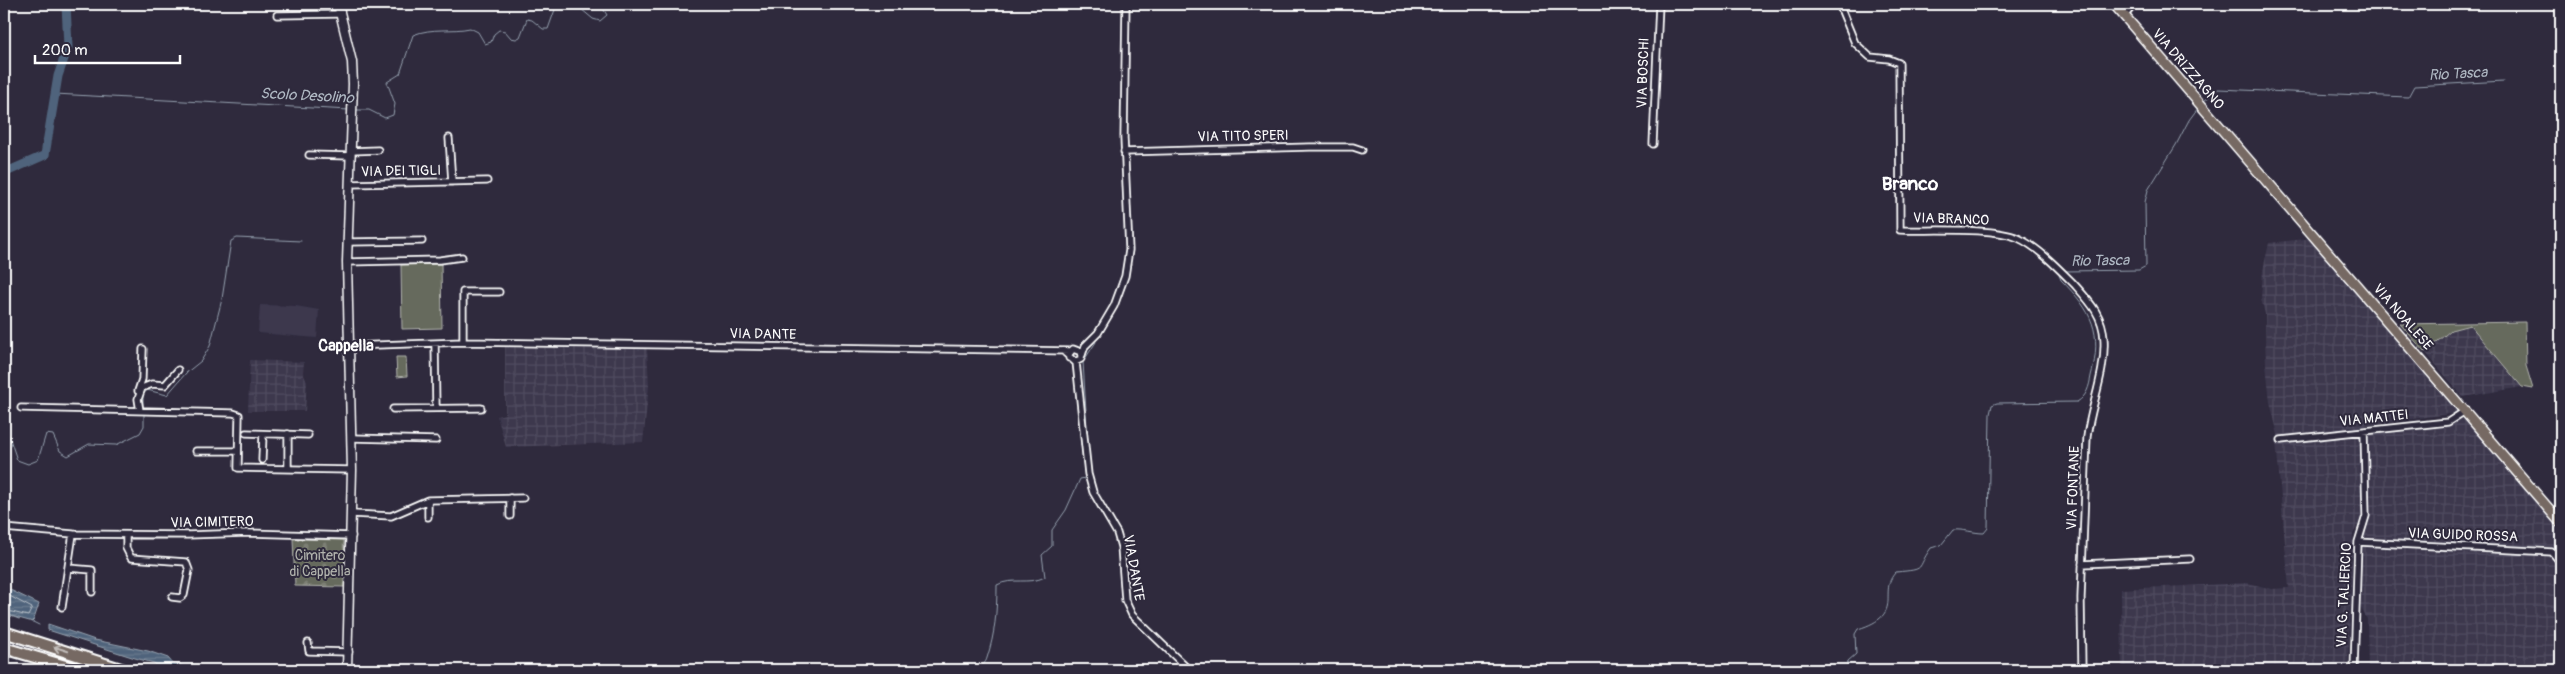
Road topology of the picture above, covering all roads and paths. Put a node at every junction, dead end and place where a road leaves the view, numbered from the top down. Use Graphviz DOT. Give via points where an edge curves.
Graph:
graph roads {
  1 [pos="338,4"];
  2 [pos="1126,4"];
  3 [pos="1659,4"];
  4 [pos="1839,4"];
  5 [pos="2114,4"];
  6 [pos="2133,4"];
  7 [pos="339,14"];
  8 [pos="277,15"];
  9 [pos="2124,15"];
  10 [pos="2222,130"];
  11 [pos="449,138"];
  12 [pos="1653,144"];
  13 [pos="378,150"];
  14 [pos="1362,150"];
  15 [pos="1124,152"];
  16 [pos="351,153"];
  17 [pos="310,155"];
  18 [pos="487,181"];
  19 [pos="452,182"];
  20 [pos="350,184"];
  21 [pos="422,241"];
  22 [pos="348,242"];
  23 [pos="462,257"];
  24 [pos="347,262"];
  25 [pos="499,292"];
  26 [pos="435,342"];
  27 [pos="463,342"];
  28 [pos="350,346"];
  29 [pos="1085,346"];
  30 [pos="144,349"];
  31 [pos="1073,349"];
  32 [pos="1062,351"];
  33 [pos="1082,355"];
  34 [pos="1069,358"];
  35 [pos="1076,362"];
  36 [pos="178,370"];
  37 [pos="21,408"];
  38 [pos="436,408"];
  39 [pos="481,408"];
  40 [pos="392,409"];
  41 [pos="139,411"];
  42 [pos="2465,411"];
  43 [pos="2090,414"];
  44 [pos="2364,432"];
  45 [pos="246,433"];
  46 [pos="263,434"];
  47 [pos="288,434"];
  48 [pos="308,435"];
  49 [pos="352,438"];
  50 [pos="436,440"];
  51 [pos="2281,440"];
  52 [pos="196,451"];
  53 [pos="238,451"];
  54 [pos="262,460"];
  55 [pos="288,469"];
  56 [pos="352,470"];
  57 [pos="510,498"];
  58 [pos="523,498"];
  59 [pos="428,500"];
  60 [pos="352,514"];
  61 [pos="510,516"];
  62 [pos="428,517"];
  63 [pos="2561,523"];
  64 [pos="4,528"];
  65 [pos="73,534"];
  66 [pos="126,535"];
  67 [pos="352,536"];
  68 [pos="2358,542"];
  69 [pos="2190,559"];
  70 [pos="2561,563"];
  71 [pos="2082,564"];
  72 [pos="68,568"];
  73 [pos="92,592"];
  74 [pos="172,597"];
  75 [pos="62,607"];
  76 [pos="4,632"];
  77 [pos="308,643"];
  78 [pos="4,648"];
  79 [pos="349,652"];
  80 [pos="79,670"];
  81 [pos="124,670"];
  82 [pos="347,670"];
  83 [pos="1189,670"];
  84 [pos="2082,670"];
  85 [pos="2354,670"];
  1 -- 7 [label="main road"];
  2 -- 15 [label="street"];
  3 -- 12 [label="street, VIA BOSCHI"];
  4 -- 43 [label="street, VIA BRANCO" via="1855,43 1870,57 1899,63 1900,230 2009,235 2030,245 2058,268 2094,306 2102,322 2103,362"];
  5 -- 9 [label="main road, VIA DRIZZAGNO"];
  6 -- 9 [label="street"];
  7 -- 8 [label="street"];
  7 -- 16 [label="main road" via="352,68"];
  9 -- 10 [label="main road, VIA DRIZZAGNO"];
  10 -- 42 [label="main road, VIA NOALESE"];
  11 -- 19 [label="street, VIA DEI TIGLI"];
  13 -- 16 [label="street"];
  14 -- 15 [label="street, VIA TITO SPERI" via="1353,147"];
  15 -- 29 [label="street" via="1129,226 1125,276 1114,306"];
  16 -- 17 [label="street"];
  16 -- 20 [label="main road"];
  18 -- 19 [label="street, VIA DEI TIGLI"];
  19 -- 20 [label="street, VIA DEI TIGLI"];
  20 -- 22 [label="main road"];
  21 -- 22 [label="street"];
  22 -- 24 [label="main road"];
  23 -- 24 [label="street"];
  24 -- 28 [label="main road"];
  25 -- 27 [label="street" via="462,292"];
  26 -- 27 [label="street, VIA DANTE"];
  26 -- 28 [label="street, VIA DANTE"];
  26 -- 38 [label="street"];
  27 -- 32 [label="street, VIA DANTE"];
  28 -- 49 [label="main road"];
  29 -- 31 [label="street"];
  29 -- 33 [label="street"];
  30 -- 41 [label="street" via="136,403"];
  31 -- 32 [label="street, VIA DANTE"];
  31 -- 33 [label="street" via="1080,350"];
  31 -- 34 [label="street"];
  32 -- 34 [label="street"];
  33 -- 35 [label="street"];
  34 -- 35 [label="street"];
  35 -- 83 [label="street, VIA DANTE" via="1088,474 1093,492 1117,533 1125,600 1132,615"];
  36 -- 41 [label="street" via="166,385 152,384 142,388 138,399"];
  37 -- 41 [label="street"];
  38 -- 39 [label="street"];
  38 -- 40 [label="street"];
  41 -- 53 [label="street" via="239,415"];
  42 -- 44 [label="street, VIA MATTEI" via="2448,422"];
  42 -- 63 [label="main road, VIA NOALESE"];
  43 -- 71 [label="street, VIA FONTANE"];
  44 -- 51 [label="street, VIA MATTEI"];
  44 -- 68 [label="street, VIA G. TALIERCIO" via="2366,516"];
  45 -- 46 [label="street"];
  46 -- 47 [label="street"];
  46 -- 54 [label="street"];
  47 -- 48 [label="street"];
  47 -- 55 [label="street"];
  49 -- 50 [label="street"];
  49 -- 56 [label="main road"];
  52 -- 53 [label="street"];
  53 -- 55 [label="street" via="238,468"];
  55 -- 56 [label="street"];
  56 -- 60 [label="main road"];
  57 -- 58 [label="street"];
  57 -- 59 [label="street"];
  57 -- 61 [label="street"];
  59 -- 60 [label="street" via="391,516"];
  59 -- 62 [label="street"];
  60 -- 67 [label="main road"];
  64 -- 65 [label="street, VIA CIMITERO"];
  65 -- 66 [label="street, VIA CIMITERO"];
  65 -- 72 [label="street"];
  66 -- 67 [label="street, VIA CIMITERO" via="248,533"];
  66 -- 74 [label="street" via="126,548 131,558 186,562 189,570 184,595"];
  67 -- 79 [label="main road"];
  68 -- 70 [label="street, VIA GUIDO ROSSA" via="2552,552"];
  68 -- 85 [label="street, VIA G. TALIERCIO"];
  69 -- 71 [label="street"];
  71 -- 84 [label="street, VIA FONTANE"];
  72 -- 73 [label="street" via="92,570"];
  72 -- 75 [label="street"];
  81 -- 76 [label="highway, one-way"];
  77 -- 79 [label="street" via="309,651"];
  78 -- 80 [label="highway"];
  79 -- 82 [label="main road"];
}
